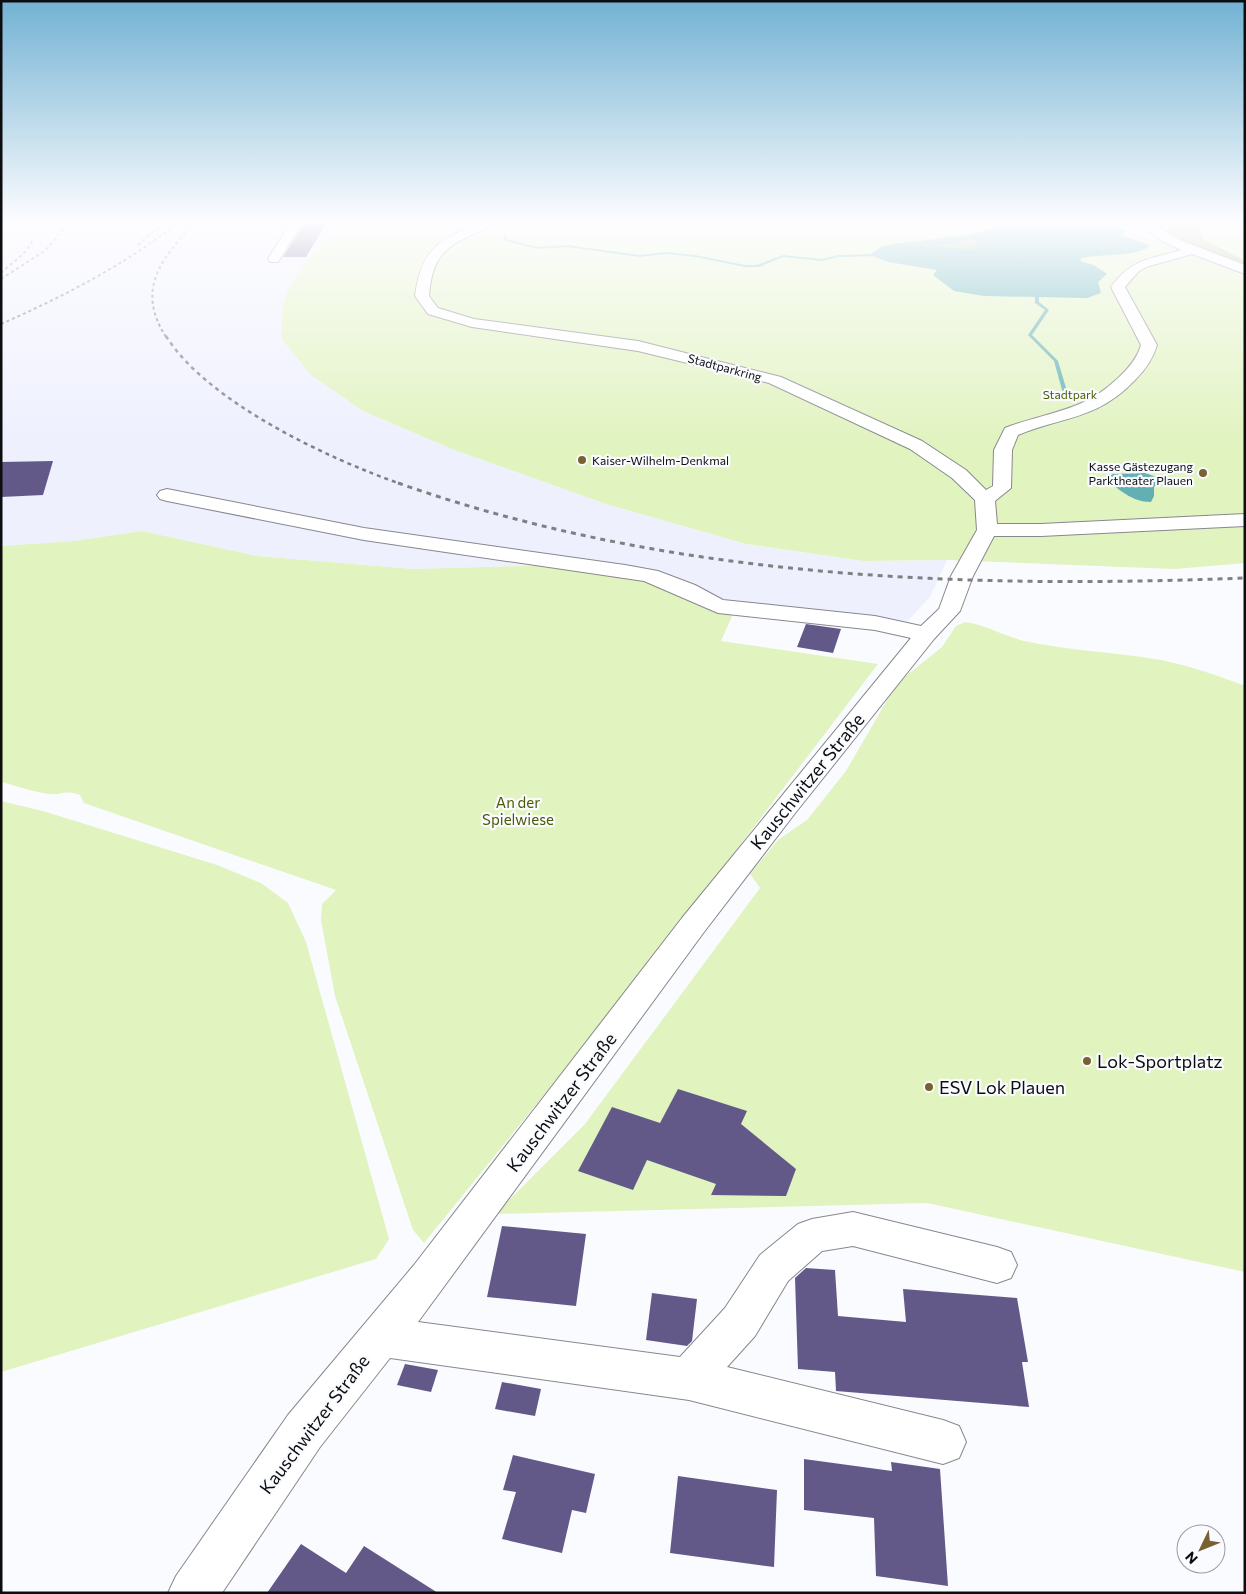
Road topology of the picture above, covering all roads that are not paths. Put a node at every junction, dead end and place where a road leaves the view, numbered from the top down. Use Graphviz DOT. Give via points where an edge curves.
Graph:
graph roads {
  1 [pos="422,296"];
  2 [pos="1121,296"];
  3 [pos="167,495"];
  4 [pos="985,499"];
  5 [pos="1245,520"];
  6 [pos="987,530"];
  7 [pos="933,628"];
  8 [pos="998,1265"];
  9 [pos="380,1337"];
  10 [pos="689,1379"];
  11 [pos="943,1442"];
  12 [pos="193,1593"];
  1 -- 4 [label="street, Stadtparkring" via="433,311 472,323 638,346 775,380 916,445 959,474"];
  2 -- 4 [label="street" via="1149,344 1146,359 1109,395 1090,407 1011,432 1003,450 1002,488"];
  3 -- 7 [label="street" via="364,534 650,576 718,606"];
  4 -- 6 [label="street"];
  5 -- 6 [label="street"];
  6 -- 7 [label="street" via="962,576 949,611"];
  7 -- 9 [label="street, Kauschwitzer Straße" via="693,925 428,1278"];
  8 -- 10 [label="street" via="853,1230 812,1236 774,1268 740,1322"];
  9 -- 10 [label="street"];
  9 -- 12 [label="street, Kauschwitzer Straße" via="304,1431"];
  10 -- 11 [label="street"];
}
